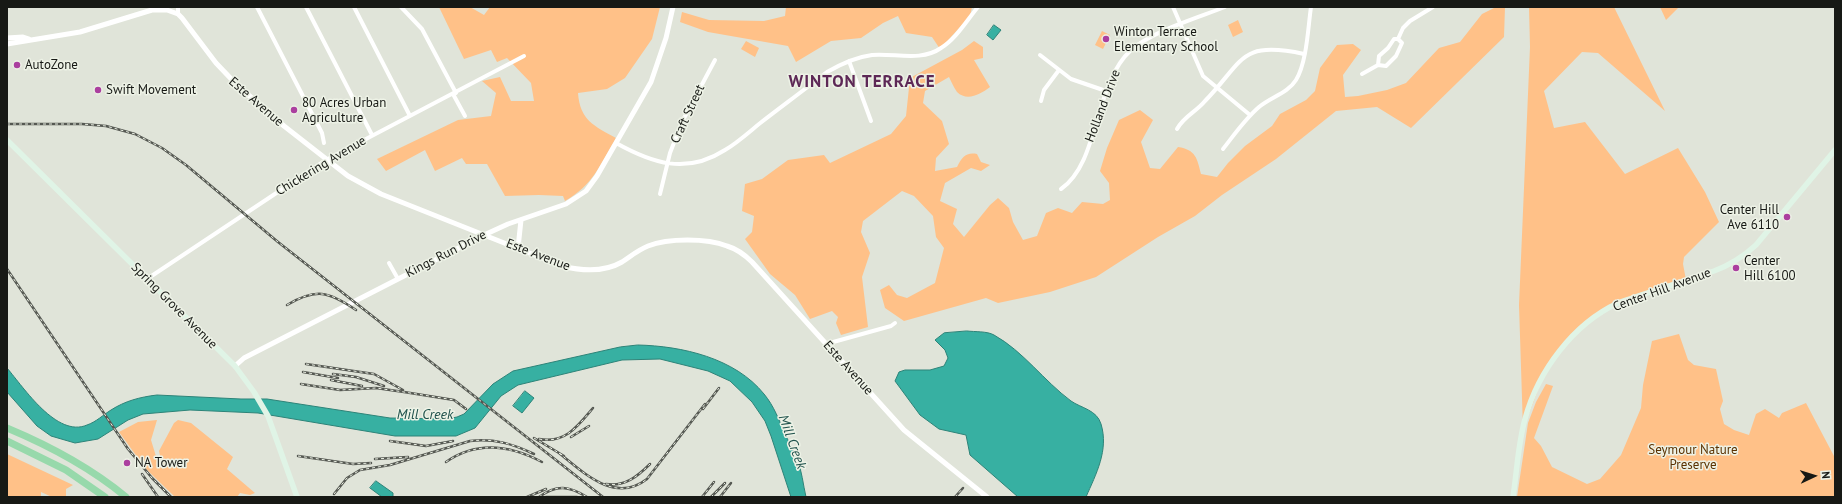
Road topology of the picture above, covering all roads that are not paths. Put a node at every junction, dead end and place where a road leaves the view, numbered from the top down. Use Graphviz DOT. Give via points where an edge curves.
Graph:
graph roads {
  1 [pos="178,7"];
  2 [pos="256,7"];
  3 [pos="306,7"];
  4 [pos="354,7"];
  5 [pos="401,7"];
  6 [pos="672,7"];
  7 [pos="978,7"];
  8 [pos="1173,7"];
  9 [pos="1225,7"];
  10 [pos="1311,7"];
  11 [pos="1434,7"];
  12 [pos="178,14"];
  13 [pos="1181,25"];
  14 [pos="7,38"];
  15 [pos="29,39"];
  16 [pos="1398,39"];
  17 [pos="7,44"];
  18 [pos="1304,54"];
  19 [pos="1040,55"];
  20 [pos="524,56"];
  21 [pos="715,60"];
  22 [pos="850,61"];
  23 [pos="1378,65"];
  24 [pos="1059,70"];
  25 [pos="1362,74"];
  26 [pos="1216,88"];
  27 [pos="1106,91"];
  28 [pos="454,94"];
  29 [pos="1041,101"];
  30 [pos="1250,115"];
  31 [pos="410,116"];
  32 [pos="465,116"];
  33 [pos="871,121"];
  34 [pos="1177,129"];
  35 [pos="372,135"];
  36 [pos="7,136"];
  37 [pos="9,141"];
  38 [pos="324,143"];
  39 [pos="616,143"];
  40 [pos="1223,149"];
  41 [pos="1835,150"];
  42 [pos="326,160"];
  43 [pos="668,163"];
  44 [pos="1060,189"];
  45 [pos="660,194"];
  46 [pos="520,220"];
  47 [pos="484,235"];
  48 [pos="518,248"];
  49 [pos="389,263"];
  50 [pos="147,279"];
  51 [pos="398,279"];
  52 [pos="896,323"];
  53 [pos="826,344"];
  54 [pos="235,366"];
  55 [pos="7,428"];
  56 [pos="8,442"];
  57 [pos="105,497"];
  58 [pos="126,497"];
  59 [pos="297,497"];
  60 [pos="987,497"];
  61 [pos="1513,497"];
  1 -- 12 [label="street"];
  2 -- 38 [label="street" via="322,133"];
  3 -- 35 [label="street"];
  4 -- 31 [label="street"];
  5 -- 28 [label="street" via="422,29"];
  6 -- 39 [label="street, Kings Run Drive" via="655,73"];
  7 -- 22 [label="street" via="943,48 934,52 915,56 873,55"];
  8 -- 13 [label="street"];
  9 -- 13 [label="street, Holland Drive"];
  10 -- 18 [label="street"];
  11 -- 16 [label="street" via="1410,21"];
  12 -- 15 [label="street" via="167,10 152,10 80,32"];
  12 -- 42 [label="street, Este Avenue" via="216,63 237,85"];
  13 -- 26 [label="street" via="1200,72"];
  13 -- 27 [label="street, Holland Drive" via="1151,37 1131,51 1116,70"];
  14 -- 15 [label="street"];
  15 -- 17 [label="street"];
  16 -- 23 [label="street" via="1394,39 1379,56"];
  16 -- 23 [label="street" via="1402,43 1396,56 1386,66"];
  18 -- 26 [label="street" via="1272,49 1254,52 1238,63"];
  18 -- 30 [label="street" via="1301,70 1294,83"];
  19 -- 24 [label="street"];
  20 -- 28 [label="street, Chickering Avenue"];
  21 -- 43 [label="street, Craft Street" via="682,122"];
  22 -- 33 [label="street"];
  22 -- 43 [label="street" via="827,72 724,151 698,162"];
  23 -- 25 [label="street"];
  24 -- 27 [label="street" via="1071,79"];
  24 -- 29 [label="street" via="1044,90"];
  26 -- 30 [label="street"];
  26 -- 34 [label="street" via="1204,103 1182,120"];
  27 -- 44 [label="street, Holland Drive" via="1082,163 1073,177"];
  28 -- 31 [label="street, Chickering Avenue"];
  28 -- 32 [label="street"];
  30 -- 40 [label="street"];
  31 -- 35 [label="street, Chickering Avenue"];
  35 -- 42 [label="street, Chickering Avenue"];
  36 -- 37 [label="main road, Spring Grove Avenue"];
  37 -- 50 [label="main road, Spring Grove Avenue"];
  39 -- 43 [label="street" via="642,157"];
  39 -- 46 [label="street, Kings Run Drive" via="590,186 580,196 558,208"];
  41 -- 61 [label="main road, Center Hill Avenue" via="1744,256 1728,266 1618,303 1588,323 1569,341 1552,360 1528,410"];
  42 -- 47 [label="street, Este Avenue" via="348,176 381,194"];
  42 -- 50 [label="street, Chickering Avenue"];
  43 -- 45 [label="street, Craft Street"];
  46 -- 47 [label="street, Kings Run Drive"];
  46 -- 48 [label="street"];
  47 -- 48 [label="street, Este Avenue"];
  47 -- 51 [label="street, Kings Run Drive"];
  48 -- 53 [label="street, Este Avenue" via="562,266 585,270 616,265 641,249 661,242 722,244 736,250 752,262"];
  49 -- 51 [label="street"];
  50 -- 54 [label="main road, Spring Grove Avenue"];
  51 -- 54 [label="street, Kings Run Drive" via="244,358"];
  52 -- 53 [label="street"];
  53 -- 60 [label="street, Este Avenue" via="912,437"];
  54 -- 59 [label="main road, Spring Grove Avenue" via="254,392 271,424"];
  55 -- 58 [label="highway" via="70,457 96,473"];
  56 -- 57 [label="highway" via="66,470"];
}
